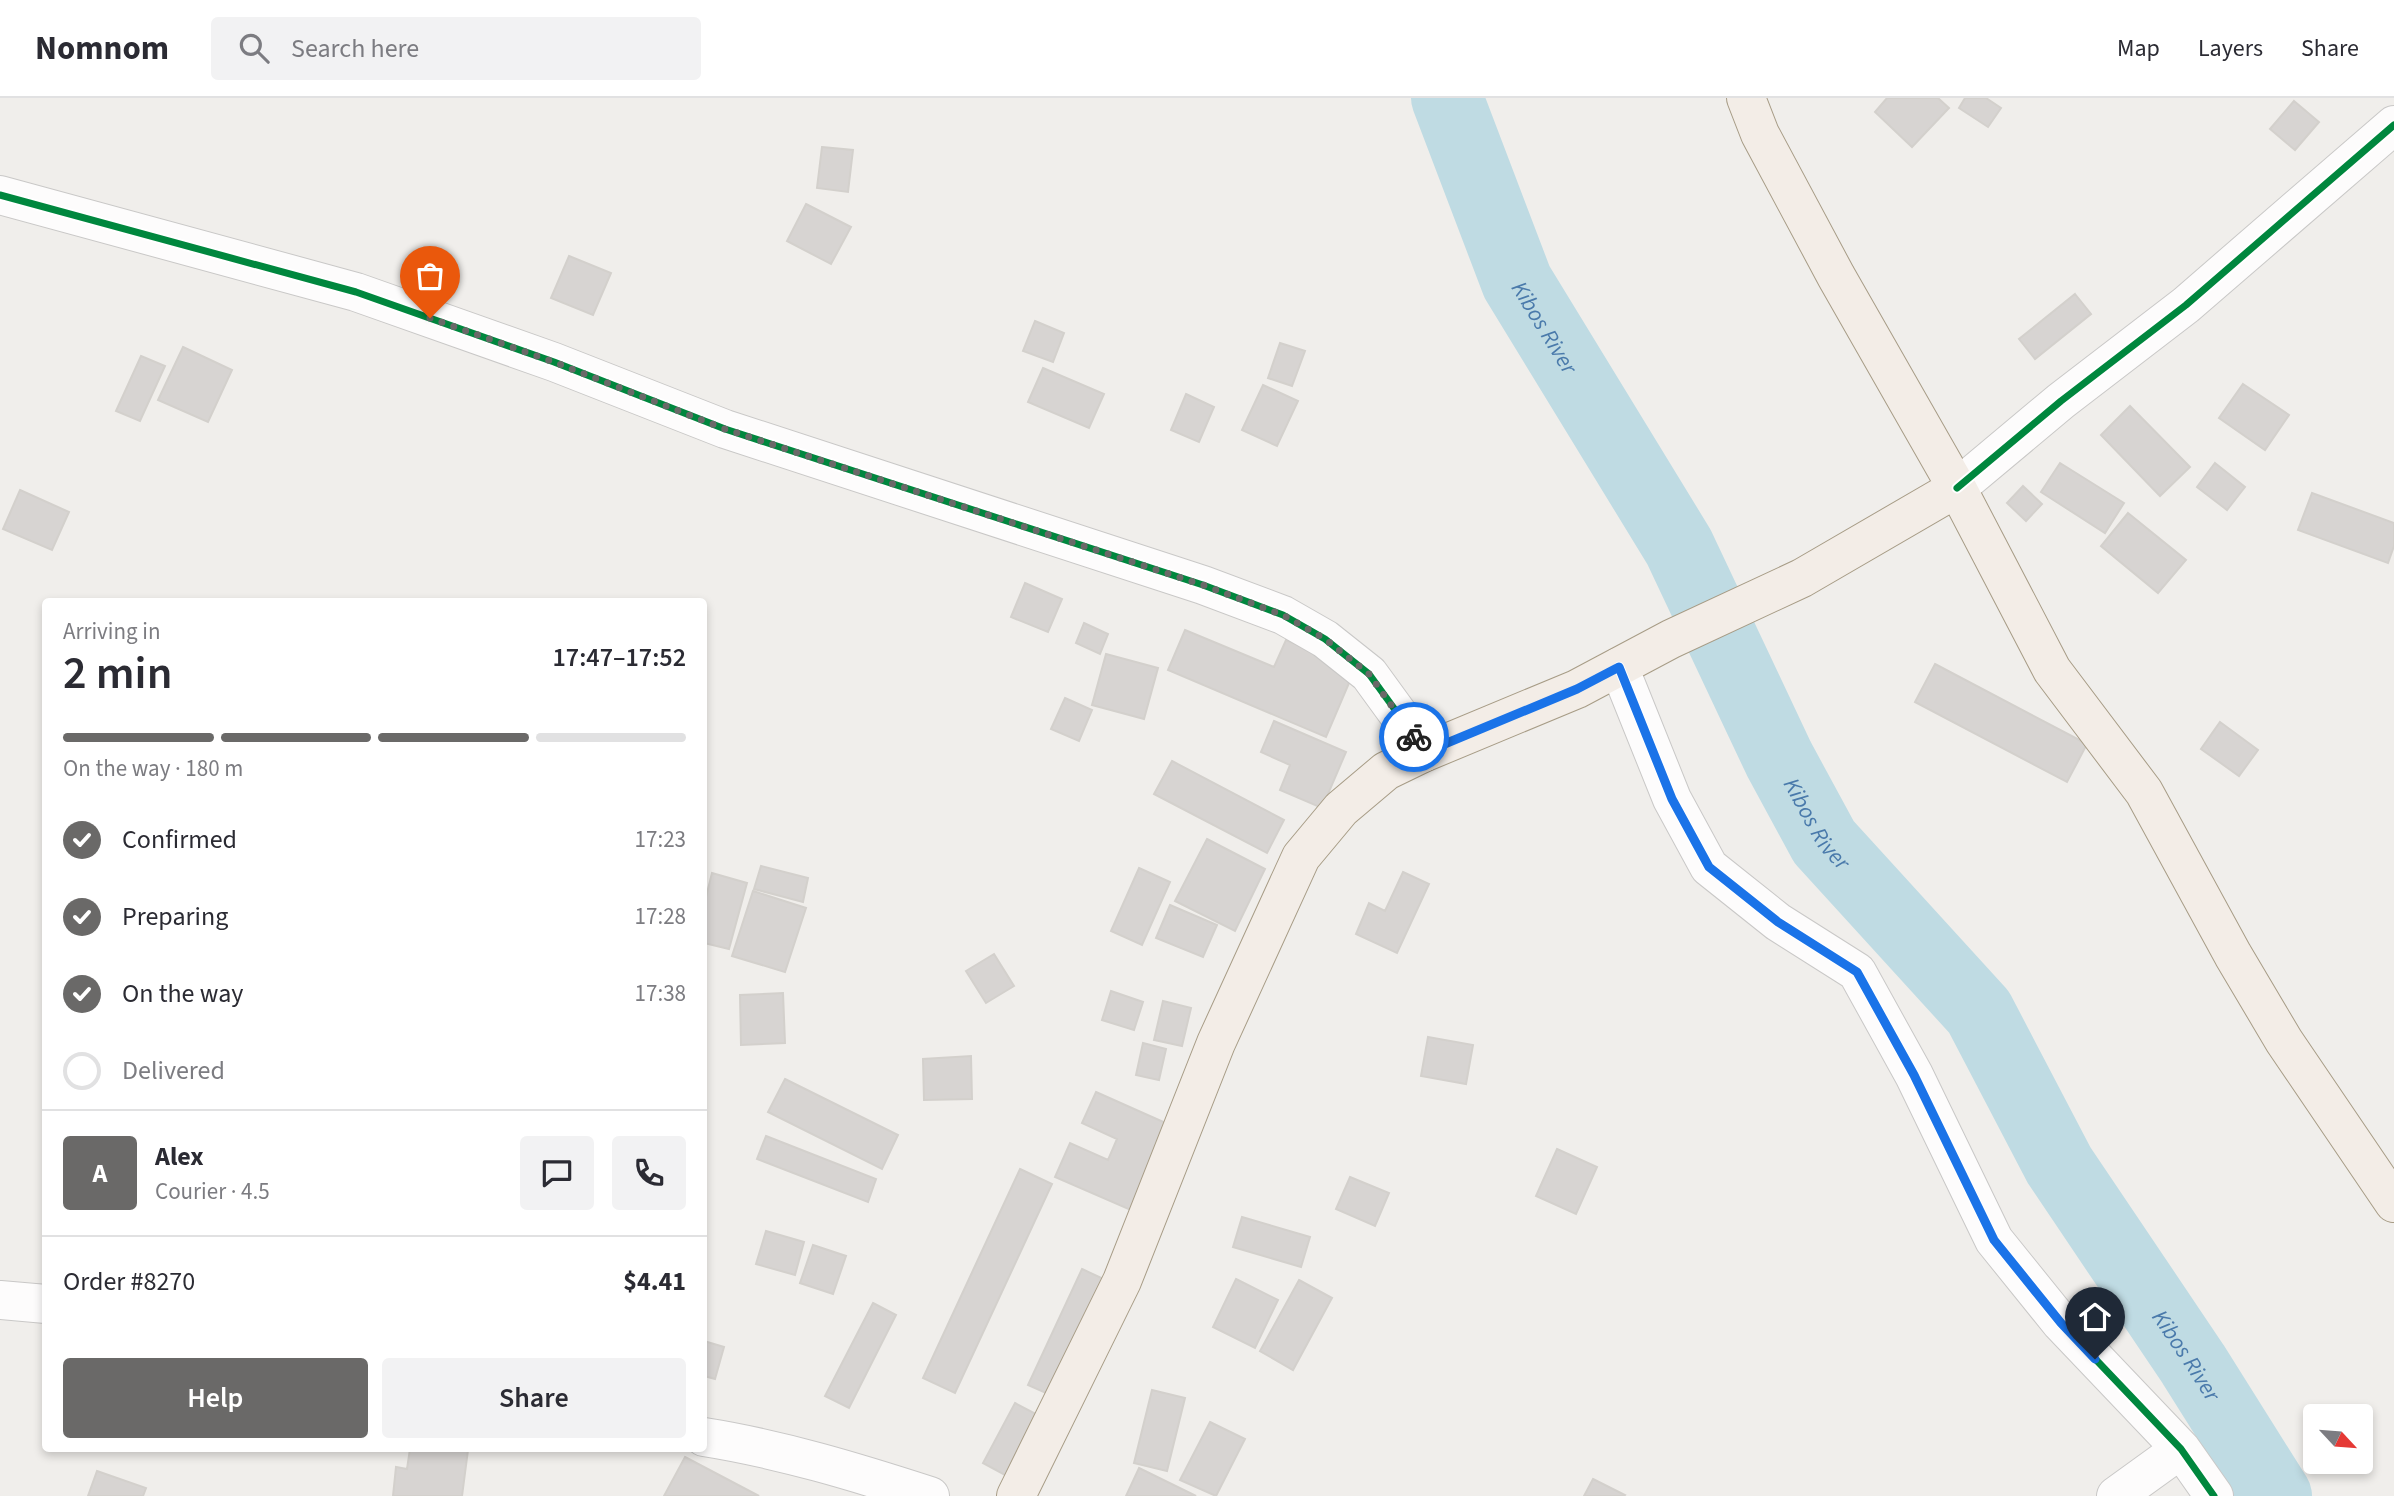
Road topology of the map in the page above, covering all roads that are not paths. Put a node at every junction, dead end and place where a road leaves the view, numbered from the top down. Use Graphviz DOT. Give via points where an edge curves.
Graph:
graph roads {
  1 [pos="1746,98"];
  2 [pos="2394,125"];
  3 [pos="0,195"];
  4 [pos="1957,488"];
  5 [pos="1619,667"];
  6 [pos="1423,753"];
  7 [pos="2394,1203"];
  8 [pos="0,1300"];
  9 [pos="42,1304"];
  10 [pos="707,1438"];
  11 [pos="2181,1449"];
  12 [pos="930,1496"];
  13 [pos="1016,1496"];
  14 [pos="2116,1496"];
  15 [pos="2214,1496"];
  1 -- 4 [label="main road" via="1760,134 1836,276"];
  2 -- 4 [label="street" via="2186,305"];
  3 -- 6 [label="street" via="356,292 725,429 1191,580 1283,615 1325,639 1369,674"];
  4 -- 5 [label="main road" via="1802,578"];
  4 -- 7 [label="main road" via="2052,670 2144,792 2284,1041"];
  5 -- 6 [label="main road"];
  5 -- 11 [label="street" via="1672,799 1709,867 1778,922 1857,972 1914,1075 1994,1240 2061,1323"];
  6 -- 13 [label="main road" via="1377,778 1341,809 1301,857 1216,1042 1122,1281"];
  8 -- 9 [label="street"];
  10 -- 12 [label="street" via="857,1473"];
  11 -- 14 [label="street"];
  11 -- 15 [label="street"];
}
